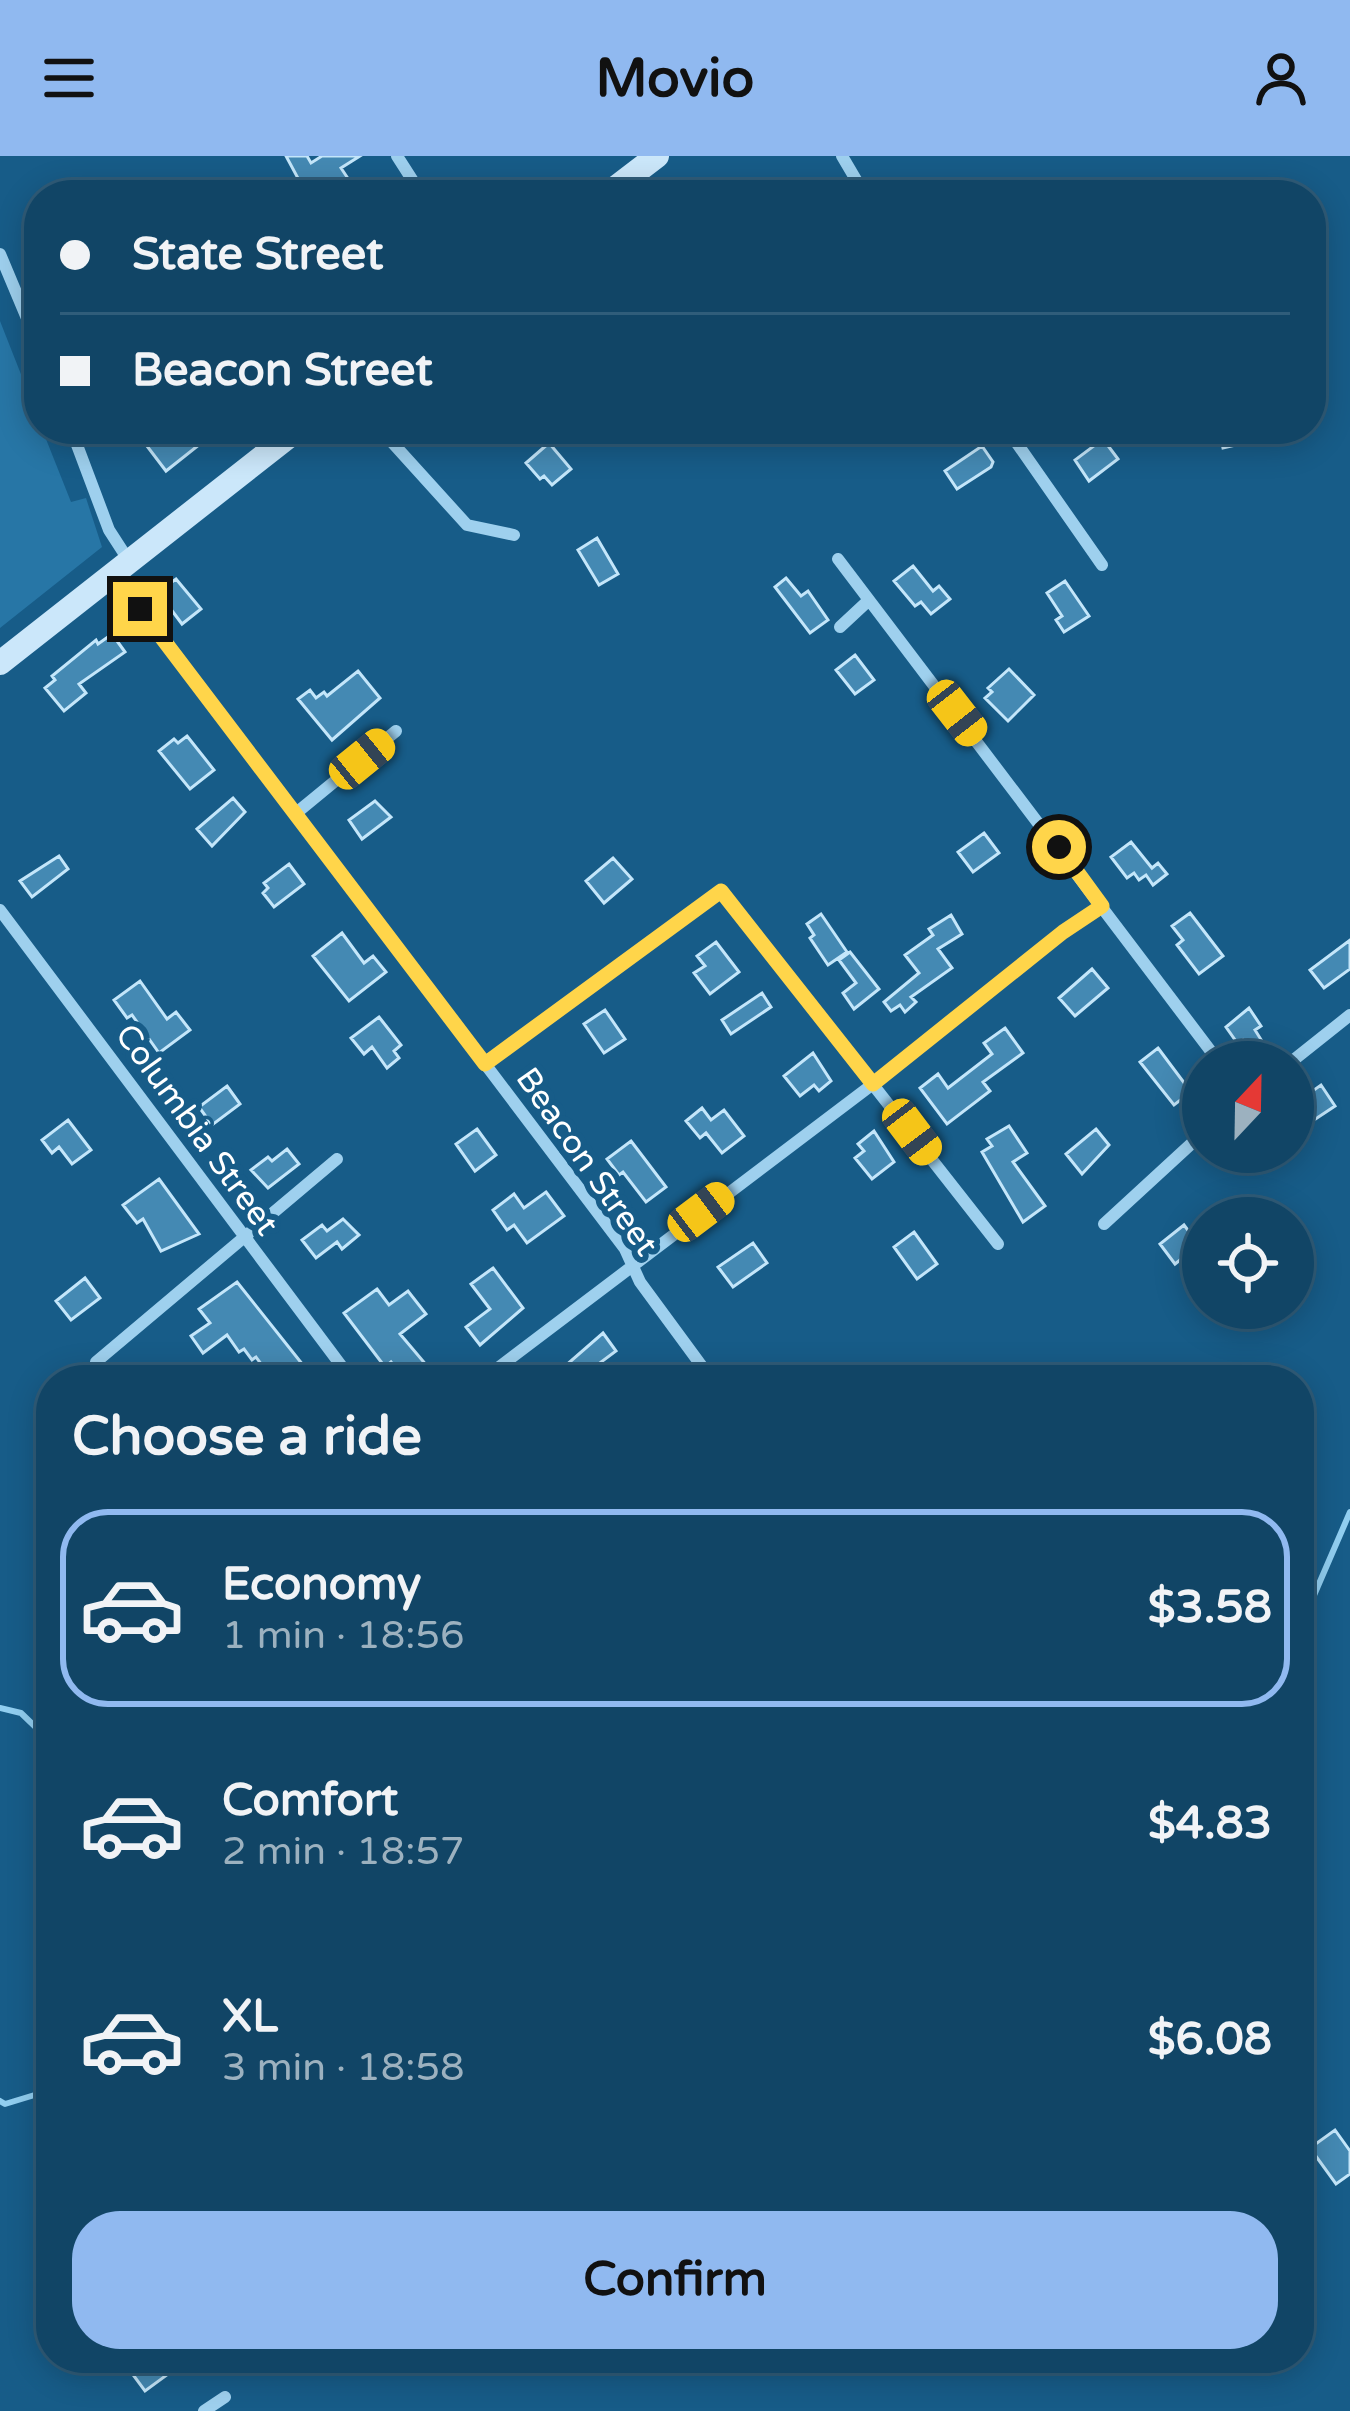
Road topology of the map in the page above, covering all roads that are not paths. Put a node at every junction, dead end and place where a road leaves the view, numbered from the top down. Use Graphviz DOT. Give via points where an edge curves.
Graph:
graph roads {
  1 [pos="657,156"];
  2 [pos="626,180"];
  3 [pos="0,254"];
  4 [pos="24,311"];
  5 [pos="76,444"];
  6 [pos="279,444"];
  7 [pos="394,444"];
  8 [pos="1017,444"];
  9 [pos="514,535"];
  10 [pos="838,559"];
  11 [pos="1102,565"];
  12 [pos="122,567"];
  13 [pos="869,600"];
  14 [pos="840,627"];
  15 [pos="0,663"];
  16 [pos="396,731"];
  17 [pos="295,814"];
  18 [pos="1102,906"];
  19 [pos="0,910"];
  20 [pos="1350,1015"];
  21 [pos="1203,1041"];
  22 [pos="1314,1044"];
  23 [pos="485,1064"];
  24 [pos="873,1084"];
  25 [pos="1182,1152"];
  26 [pos="337,1159"];
  27 [pos="1104,1224"];
  28 [pos="244,1238"];
  29 [pos="998,1244"];
  30 [pos="632,1263"];
  31 [pos="96,1362"];
  32 [pos="341,1365"];
  33 [pos="501,1365"];
  34 [pos="701,1365"];
  35 [pos="224,2397"];
  36 [pos="204,2411"];
  1 -- 2 [label="main road"];
  3 -- 4 [label="street"];
  5 -- 12 [label="street, Beacon Street"];
  6 -- 12 [label="main road"];
  7 -- 9 [label="street" via="467,525"];
  8 -- 11 [label="street"];
  10 -- 13 [label="street"];
  12 -- 15 [label="main road"];
  12 -- 17 [label="street, Beacon Street"];
  13 -- 14 [label="street"];
  13 -- 18 [label="street"];
  16 -- 17 [label="street"];
  17 -- 23 [label="street, Beacon Street"];
  18 -- 21 [label="street"];
  18 -- 24 [label="street"];
  19 -- 28 [label="street, Columbia Street"];
  20 -- 22 [label="street"];
  23 -- 24 [label="street" via="721,891"];
  23 -- 30 [label="street, Beacon Street"];
  24 -- 29 [label="street"];
  24 -- 30 [label="street"];
  25 -- 27 [label="street"];
  26 -- 28 [label="street"];
  28 -- 31 [label="street"];
  28 -- 32 [label="street, Columbia Street"];
  30 -- 33 [label="street"];
  30 -- 34 [label="street, Beacon Street"];
  35 -- 36 [label="street"];
}
